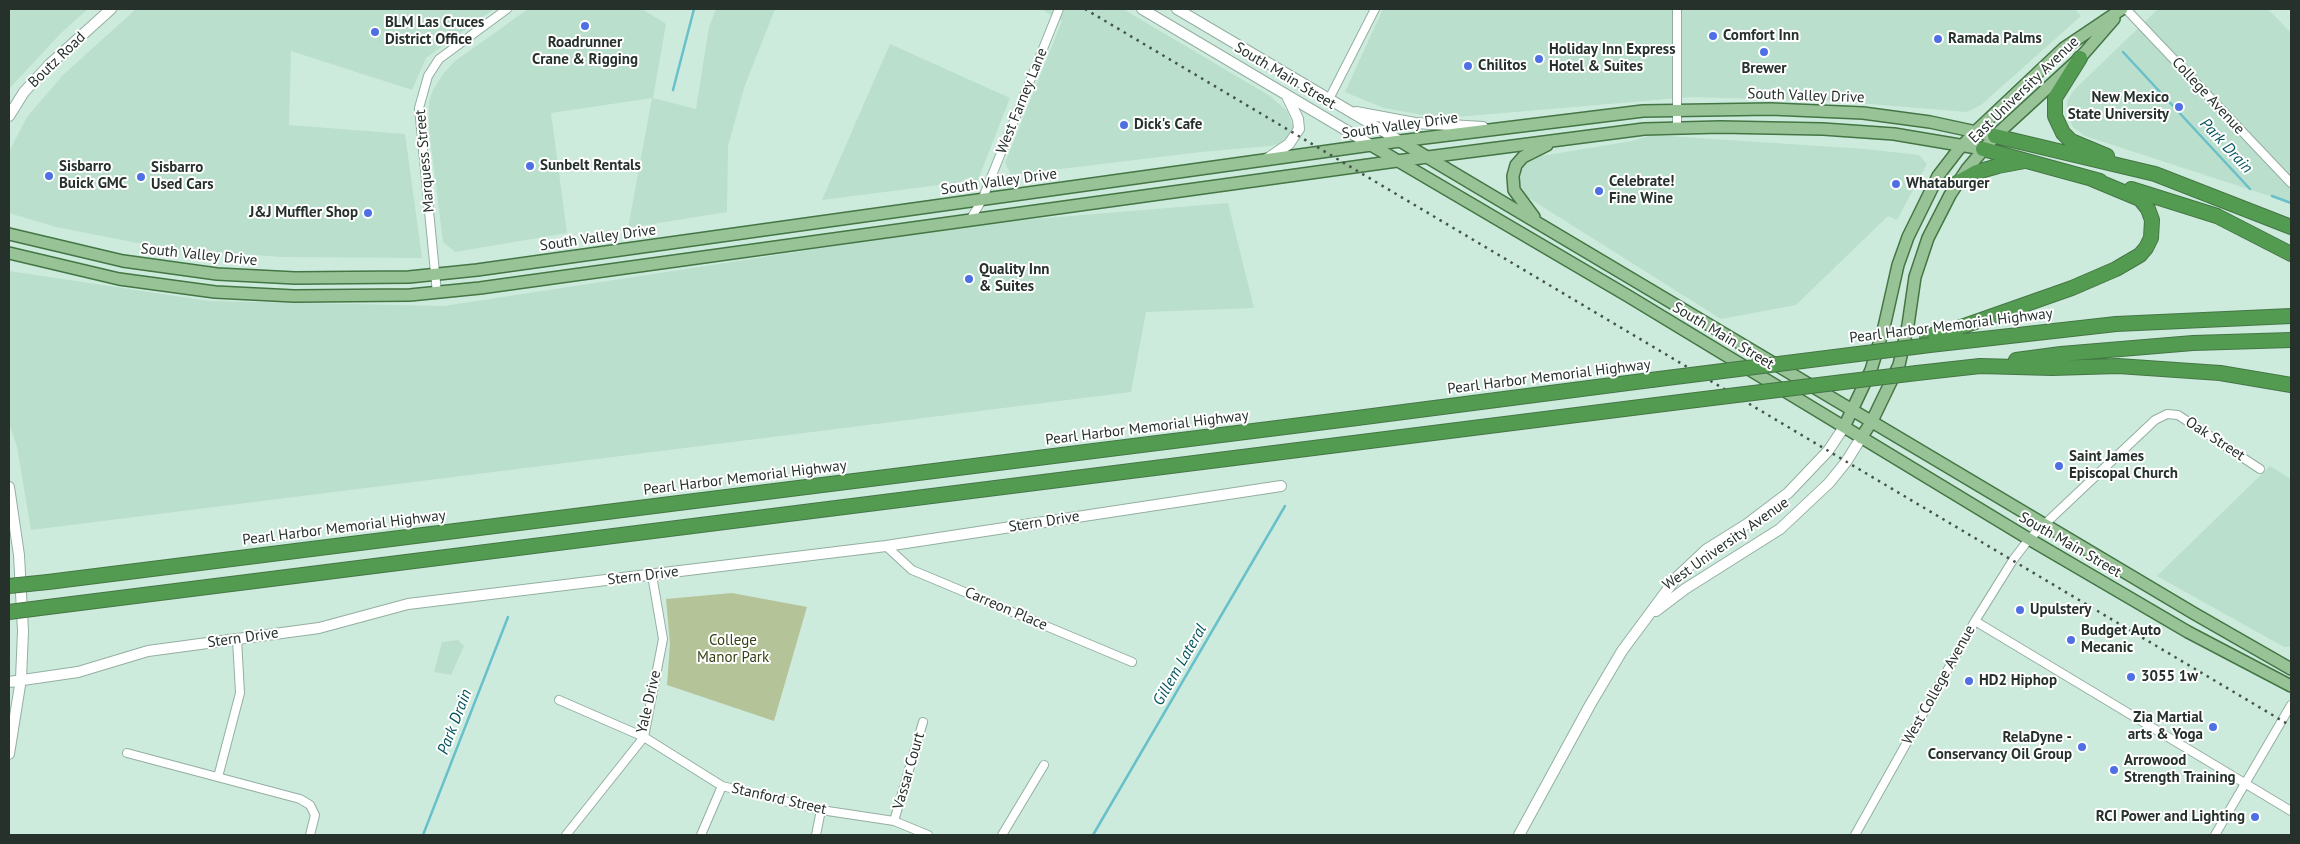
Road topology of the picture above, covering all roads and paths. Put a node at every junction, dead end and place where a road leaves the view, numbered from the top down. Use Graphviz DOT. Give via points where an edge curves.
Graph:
graph roads {
  1 [pos="111,9"];
  2 [pos="507,9"];
  3 [pos="1059,9"];
  4 [pos="1142,9"];
  5 [pos="1177,9"];
  6 [pos="1375,9"];
  7 [pos="1677,9"];
  8 [pos="2124,9"];
  9 [pos="2080,58"];
  10 [pos="1287,95"];
  11 [pos="1329,99"];
  12 [pos="1345,109"];
  13 [pos="1676,109"];
  14 [pos="9,116"];
  15 [pos="1499,128"];
  16 [pos="1676,128"];
  17 [pos="1976,131"];
  18 [pos="1995,136"];
  19 [pos="1564,139"];
  20 [pos="1400,141"];
  21 [pos="1371,146"];
  22 [pos="1961,146"];
  23 [pos="1983,149"];
  24 [pos="1426,158"];
  25 [pos="1265,160"];
  26 [pos="1397,161"];
  27 [pos="2030,161"];
  28 [pos="2155,174"];
  29 [pos="2092,179"];
  30 [pos="1957,183"];
  31 [pos="2291,183"];
  32 [pos="982,200"];
  33 [pos="970,220"];
  34 [pos="1538,222"];
  35 [pos="2291,227"];
  36 [pos="9,234"];
  37 [pos="2291,254"];
  38 [pos="11,255"];
  39 [pos="436,274"];
  40 [pos="437,293"];
  41 [pos="2291,316"];
  42 [pos="2291,340"];
  43 [pos="1929,341"];
  44 [pos="1980,366"];
  45 [pos="2291,385"];
  46 [pos="1853,410"];
  47 [pos="2167,414"];
  48 [pos="1872,421"];
  49 [pos="1844,427"];
  50 [pos="1861,438"];
  51 [pos="2260,469"];
  52 [pos="1281,486"];
  53 [pos="9,487"];
  54 [pos="2045,524"];
  55 [pos="2029,539"];
  56 [pos="886,546"];
  57 [pos="652,575"];
  58 [pos="9,586"];
  59 [pos="9,612"];
  60 [pos="1648,618"];
  61 [pos="1975,621"];
  62 [pos="237,639"];
  63 [pos="1132,662"];
  64 [pos="2291,669"];
  65 [pos="22,679"];
  66 [pos="9,682"];
  67 [pos="2291,686"];
  68 [pos="559,700"];
  69 [pos="2291,705"];
  70 [pos="923,722"];
  71 [pos="644,737"];
  72 [pos="127,753"];
  73 [pos="9,754"];
  74 [pos="1044,765"];
  75 [pos="218,777"];
  76 [pos="2246,783"];
  77 [pos="722,786"];
  78 [pos="821,810"];
  79 [pos="2291,811"];
  80 [pos="894,821"];
  81 [pos="310,835"];
  82 [pos="566,835"];
  83 [pos="701,835"];
  84 [pos="816,835"];
  85 [pos="928,835"];
  86 [pos="1002,835"];
  87 [pos="1519,835"];
  88 [pos="1854,835"];
  89 [pos="2215,835"];
  1 -- 14 [label="street, Boutz Road" via="49,65 24,92"];
  2 -- 39 [label="street, Marquess Street" via="439,59 428,76 419,108"];
  3 -- 32 [label="street, West Farney Lane"];
  4 -- 10 [label="street, South Main Street"];
  5 -- 11 [label="street, South Main Street"];
  6 -- 11 [label="street"];
  7 -- 13 [label="street"];
  8 -- 9 [label="main road, East University Avenue"];
  8 -- 17 [label="main road, East University Avenue" via="2064,48"];
  8 -- 31 [label="street, College Avenue"];
  9 -- 18 [label="main road, East University Avenue"];
  9 -- 28 [label="highway" via="2056,98 2055,116 2063,133 2076,143"];
  10 -- 21 [label="street, South Main Street"];
  10 -- 25 [label="street" via="1298,119 1297,135"];
  11 -- 12 [label="street, South Main Street"];
  12 -- 15 [label="street" via="1415,123"];
  12 -- 20 [label="street, South Main Street"];
  13 -- 15 [label="main road, South Valley Drive"];
  13 -- 16 [label="street"];
  13 -- 17 [label="main road, South Valley Drive" via="1863,113 1917,119"];
  15 -- 20 [label="main road, South Valley Drive"];
  16 -- 19 [label="main road"];
  16 -- 22 [label="main road" via="1771,127 1862,131"];
  17 -- 18 [label="main road, South Valley Drive"];
  17 -- 22 [label="main road, East University Avenue"];
  18 -- 23 [label="main road, East University Avenue"];
  18 -- 28 [label="highway"];
  19 -- 24 [label="main road"];
  19 -- 34 [label="main road" via="1523,157 1514,171 1514,190"];
  20 -- 21 [label="main road, South Valley Drive"];
  20 -- 24 [label="main road, South Main Street"];
  21 -- 25 [label="main road, South Valley Drive"];
  21 -- 26 [label="main road, South Main Street"];
  22 -- 23 [label="main road"];
  22 -- 46 [label="main road, East University Avenue" via="1938,176 1914,222 1898,265 1872,370"];
  23 -- 27 [label="highway"];
  23 -- 30 [label="main road, East University Avenue"];
  24 -- 26 [label="main road"];
  24 -- 34 [label="main road, South Main Street"];
  25 -- 32 [label="main road, South Valley Drive"];
  26 -- 33 [label="main road"];
  26 -- 49 [label="main road, South Main Street"];
  27 -- 29 [label="highway"];
  27 -- 30 [label="highway" via="1977,172"];
  28 -- 35 [label="highway"];
  29 -- 37 [label="highway" via="2218,217"];
  29 -- 43 [label="highway" via="2140,199 2148,209 2152,230 2140,255 2072,288"];
  30 -- 48 [label="main road, East University Avenue" via="1928,238 1915,277 1899,365"];
  32 -- 33 [label="street, West Farney Lane"];
  32 -- 39 [label="main road, South Valley Drive"];
  33 -- 40 [label="main road"];
  34 -- 46 [label="main road, South Main Street"];
  36 -- 39 [label="main road, South Valley Drive" via="123,261 217,274 352,279"];
  38 -- 40 [label="main road" via="119,279 222,292 353,297"];
  39 -- 40 [label="street, Marquess Street"];
  41 -- 43 [label="highway, Pearl Harbor Memorial Highway" via="2116,324"];
  42 -- 44 [label="highway" via="2193,343 2061,354"];
  43 -- 58 [label="highway, Pearl Harbor Memorial Highway, bridge" via="1826,358 1347,420"];
  44 -- 45 [label="highway" via="2149,367 2220,373"];
  44 -- 59 [label="highway, bridge"];
  46 -- 48 [label="main road, South Main Street"];
  46 -- 49 [label="main road, West University Avenue"];
  47 -- 51 [label="street, Oak Street" via="2178,415"];
  47 -- 54 [label="street, West College Avenue" via="2156,420"];
  48 -- 50 [label="main road, West University Avenue"];
  48 -- 54 [label="main road, South Main Street"];
  49 -- 50 [label="main road, South Main Street"];
  49 -- 60 [label="street, West University Avenue" via="1828,451 1788,493 1707,549 1676,578"];
  50 -- 55 [label="main road, South Main Street"];
  50 -- 60 [label="street, West University Avenue" via="1829,483 1780,530 1685,589"];
  52 -- 56 [label="street, Stern Drive"];
  53 -- 65 [label="street" via="19,554"];
  54 -- 55 [label="street, West College Avenue"];
  54 -- 64 [label="main road, South Main Street"];
  55 -- 61 [label="street, West College Avenue"];
  55 -- 67 [label="main road, South Main Street" via="2188,632"];
  56 -- 57 [label="street, Stern Drive"];
  56 -- 63 [label="street, Carreon Place" via="912,570"];
  57 -- 62 [label="street, Stern Drive" via="408,604 319,628"];
  57 -- 71 [label="street, Yale Drive" via="663,639"];
  60 -- 87 [label="street, West University Avenue" via="1622,651"];
  61 -- 76 [label="street"];
  61 -- 88 [label="street, West College Avenue"];
  62 -- 65 [label="street, Stern Drive" via="148,651 78,672"];
  62 -- 75 [label="street" via="240,693"];
  65 -- 66 [label="street, Stern Drive"];
  65 -- 73 [label="street"];
  68 -- 71 [label="street, Stanford Street"];
  69 -- 76 [label="street"];
  70 -- 80 [label="street, Vassar Court"];
  71 -- 77 [label="street, Stanford Street"];
  71 -- 82 [label="street, Yale Drive"];
  72 -- 75 [label="street"];
  74 -- 86 [label="street"];
  75 -- 81 [label="street" via="300,798 310,805 315,815"];
  76 -- 79 [label="street"];
  76 -- 89 [label="street"];
  77 -- 78 [label="street, Stanford Street"];
  77 -- 83 [label="street"];
  78 -- 80 [label="street, Stanford Street"];
  78 -- 84 [label="street"];
  80 -- 85 [label="street, Stanford Street"];
}
